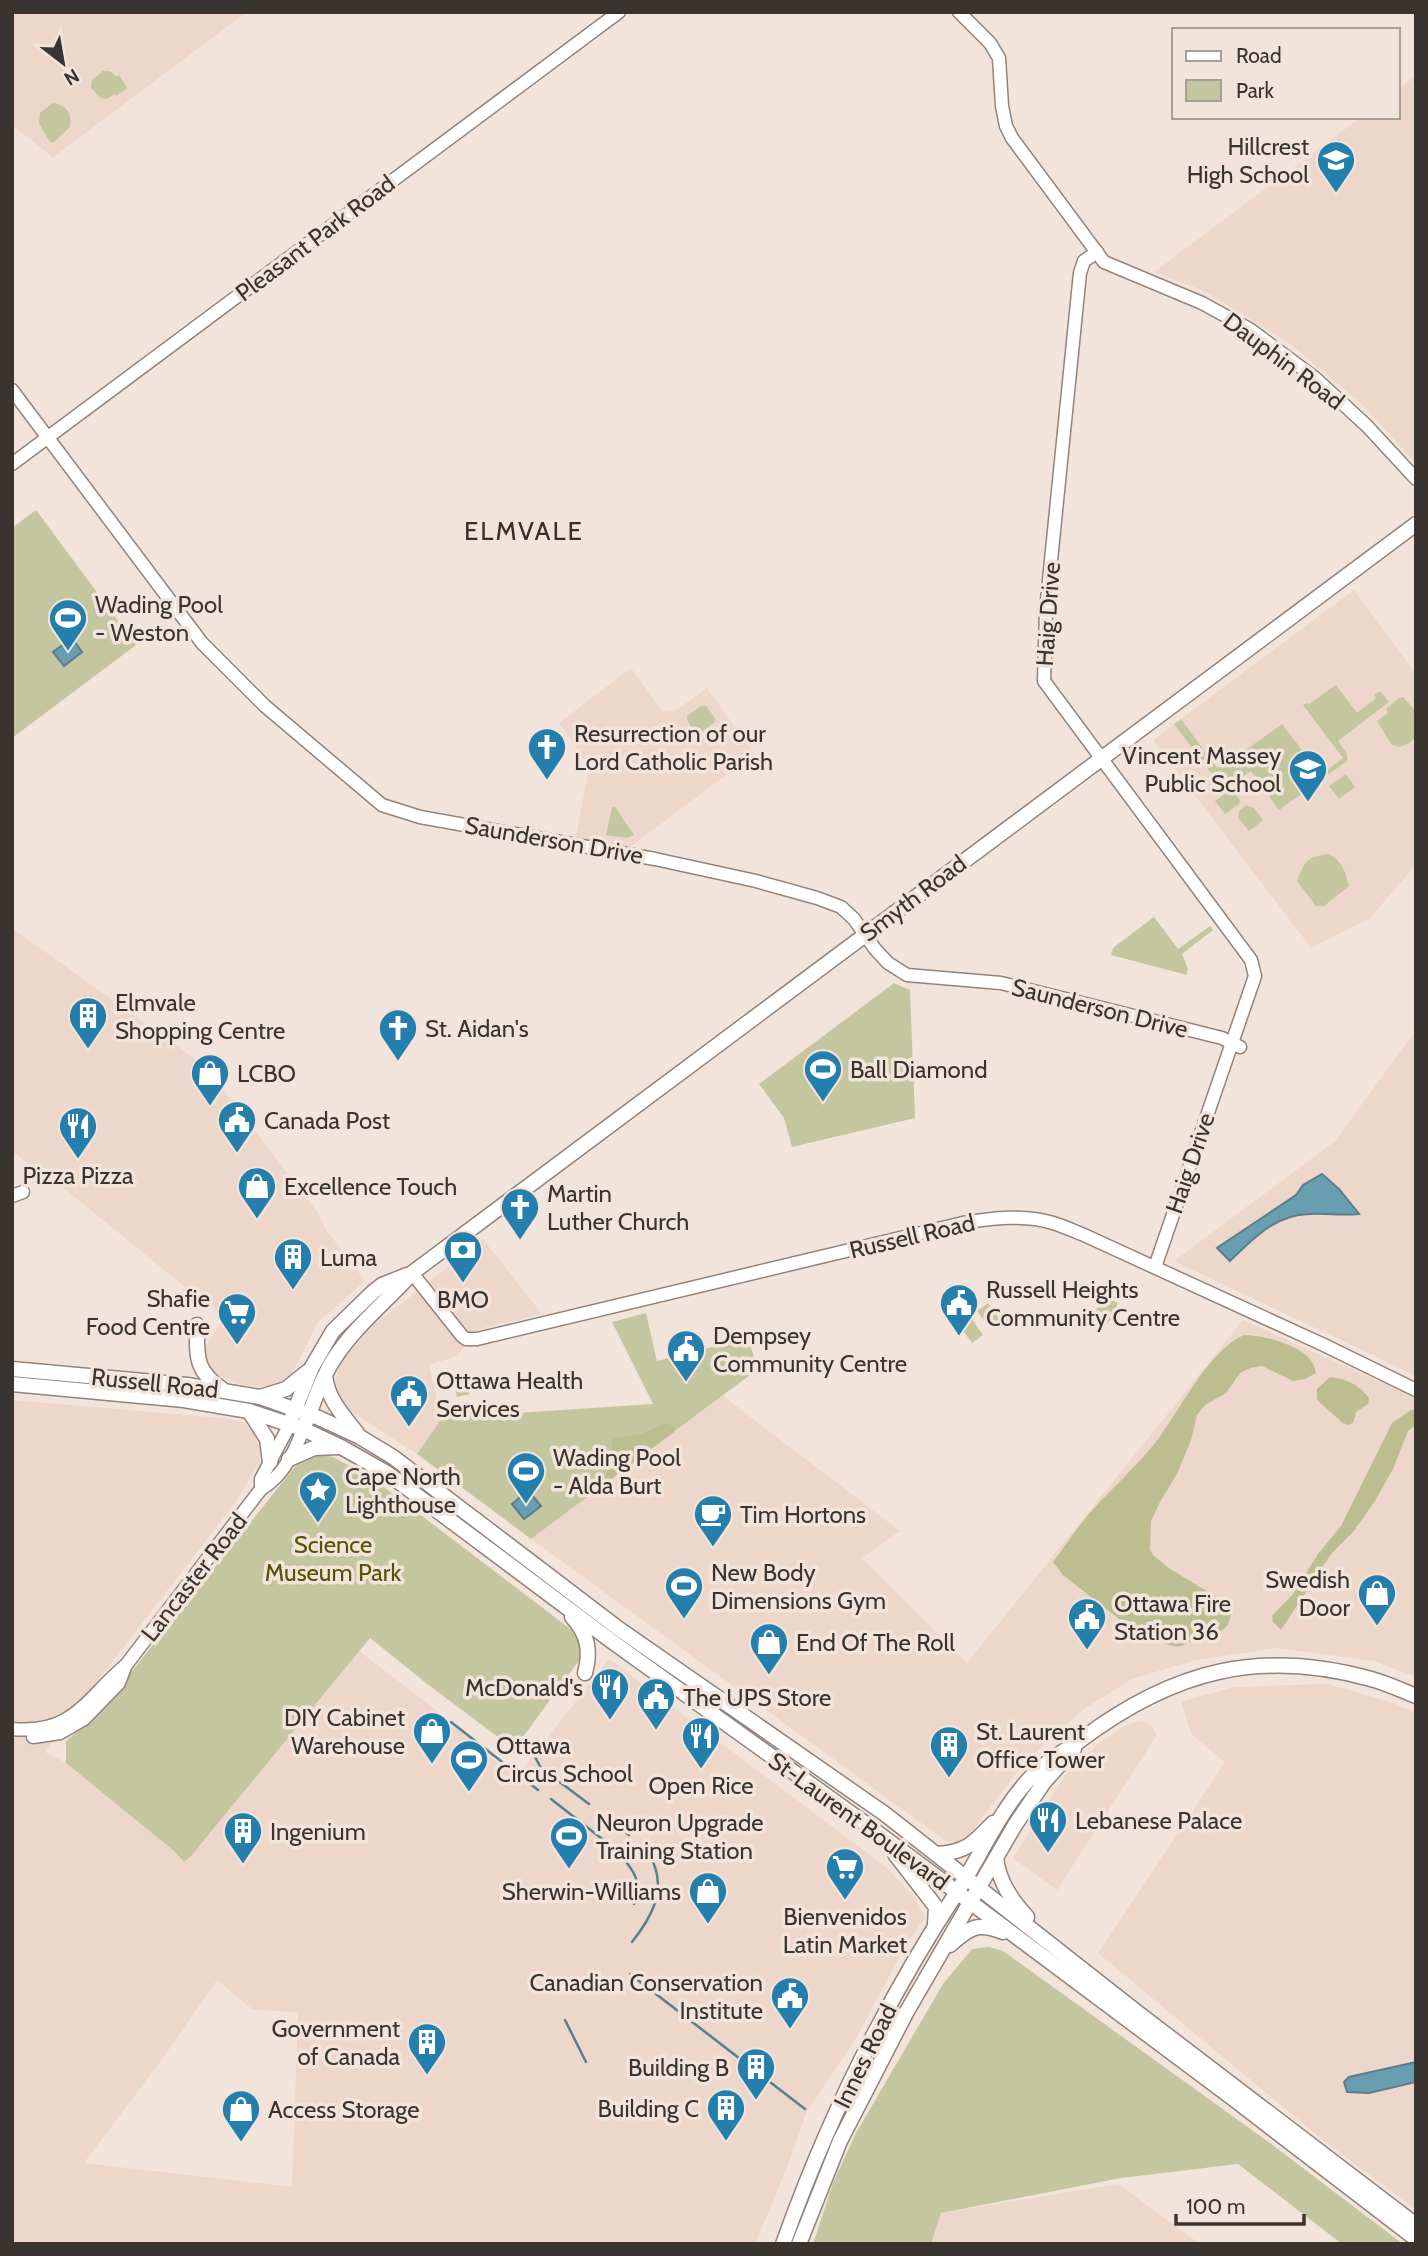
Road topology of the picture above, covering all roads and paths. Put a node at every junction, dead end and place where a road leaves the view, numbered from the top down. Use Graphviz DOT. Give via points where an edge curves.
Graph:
graph roads {
  1 [pos="619,12"];
  2 [pos="959,12"];
  3 [pos="1097,253"];
  4 [pos="12,390"];
  5 [pos="48,439"];
  6 [pos="12,464"];
  7 [pos="1416,479"];
  8 [pos="1416,524"];
  9 [pos="1102,758"];
  10 [pos="865,934"];
  11 [pos="1236,1045"];
  12 [pos="1155,1267"];
  13 [pos="412,1273"];
  14 [pos="197,1325"];
  15 [pos="12,1369"];
  16 [pos="318,1371"];
  17 [pos="140,1380"];
  18 [pos="12,1384"];
  19 [pos="187,1385"];
  20 [pos="223,1390"];
  21 [pos="1416,1390"];
  22 [pos="137,1395"];
  23 [pos="260,1397"];
  24 [pos="184,1401"];
  25 [pos="249,1411"];
  26 [pos="302,1411"];
  27 [pos="296,1427"];
  28 [pos="360,1437"];
  29 [pos="341,1447"];
  30 [pos="289,1459"];
  31 [pos="270,1462"];
  32 [pos="261,1489"];
  33 [pos="551,1596"];
  34 [pos="125,1665"];
  35 [pos="585,1673"];
  36 [pos="1416,1696"];
  37 [pos="12,1729"];
  38 [pos="12,1735"];
  39 [pos="1081,1740"];
  40 [pos="1010,1804"];
  41 [pos="881,1837"];
  42 [pos="937,1854"];
  43 [pos="996,1858"];
  44 [pos="966,1878"];
  45 [pos="979,1888"];
  46 [pos="956,1893"];
  47 [pos="970,1903"];
  48 [pos="935,1924"];
  49 [pos="1019,1939"];
  50 [pos="1056,1948"];
  51 [pos="939,1955"];
  52 [pos="1237,2096"];
  53 [pos="1303,2146"];
  54 [pos="1416,2225"];
  55 [pos="1416,2239"];
  56 [pos="783,2244"];
  57 [pos="799,2244"];
  1 -- 5 [label="street, Pleasant Park Road"];
  2 -- 3 [label="street" via="999,58 1002,106 1012,138"];
  3 -- 7 [label="street, Dauphin Road" via="1110,266 1202,303 1251,330 1324,386"];
  3 -- 9 [label="street, Haig Drive" via="1084,261 1080,273 1043,664 1044,681"];
  4 -- 5 [label="street, Saunderson Drive"];
  5 -- 6 [label="street, Pleasant Park Road"];
  5 -- 10 [label="street, Saunderson Drive" via="202,643 265,706 382,805 420,817 755,881 841,907"];
  8 -- 9 [label="main road, Smyth Road"];
  9 -- 10 [label="main road, Smyth Road"];
  9 -- 11 [label="street, Haig Drive" via="1251,960 1255,976"];
  10 -- 11 [label="street, Saunderson Drive" via="888,963 908,975 1001,983"];
  10 -- 13 [label="main road, Smyth Road"];
  11 -- 12 [label="street, Haig Drive"];
  12 -- 13 [label="street, Russell Road" via="1051,1222 992,1218 477,1339 462,1336"];
  12 -- 21 [label="street, Russell Road"];
  13 -- 16 [label="main road, Smyth Road" via="382,1285 333,1331"];
  14 -- 20 [label="main road" via="199,1366"];
  15 -- 17 [label="main road, Russell Road"];
  16 -- 23 [label="main road"];
  16 -- 26 [label="main road, Smyth Road"];
  16 -- 28 [label="main road" via="334,1404"];
  17 -- 19 [label="main road, Russell Road"];
  17 -- 22 [label="main road"];
  18 -- 22 [label="main road, Russell Road"];
  19 -- 20 [label="main road, Russell Road"];
  19 -- 24 [label="main road"];
  20 -- 23 [label="main road, Russell Road"];
  22 -- 24 [label="main road, Russell Road"];
  23 -- 26 [label="main road, Russell Road"];
  24 -- 25 [label="main road, Russell Road"];
  25 -- 27 [label="main road, Russell Road"];
  25 -- 31 [label="main road" via="264,1433"];
  26 -- 27 [label="main road, Smyth Road"];
  26 -- 28 [label="main road, St-Laurent Boulevard"];
  27 -- 29 [label="main road, St-Laurent Boulevard"];
  27 -- 30 [label="street, Lancaster Road"];
  27 -- 31 [label="street, Lancaster Road"];
  28 -- 42 [label="main road, St-Laurent Boulevard"];
  29 -- 30 [label="main road" via="314,1448"];
  29 -- 33 [label="main road, St-Laurent Boulevard" via="396,1479"];
  30 -- 32 [label="street, Lancaster Road" via="274,1481"];
  31 -- 32 [label="street, Lancaster Road"];
  32 -- 34 [label="street, Lancaster Road"];
  33 -- 35 [label="main road" via="587,1639"];
  33 -- 41 [label="main road, St-Laurent Boulevard"];
  34 -- 37 [label="street, Lancaster Road" via="77,1714 44,1728"];
  34 -- 38 [label="street, Lancaster Road" via="119,1683 84,1719 60,1733"];
  36 -- 39 [label="main road" via="1372,1679 1301,1666 1216,1671 1146,1697"];
  39 -- 40 [label="main road" via="1044,1763"];
  39 -- 43 [label="main road, Innes Road" via="1029,1803"];
  40 -- 42 [label="main road" via="967,1848"];
  40 -- 44 [label="main road, Innes Road"];
  41 -- 46 [label="main road, St-Laurent Boulevard"];
  41 -- 48 [label="main road" via="933,1902"];
  42 -- 44 [label="main road, St-Laurent Boulevard"];
  43 -- 45 [label="main road, Innes Road"];
  43 -- 50 [label="main road" via="999,1879 1017,1906"];
  44 -- 45 [label="main road, St-Laurent Boulevard"];
  44 -- 46 [label="main road, Innes Road"];
  45 -- 47 [label="main road, Innes Road"];
  45 -- 50 [label="main road, St-Laurent Boulevard"];
  46 -- 47 [label="main road, St-Laurent Boulevard"];
  46 -- 48 [label="main road, Innes Road"];
  47 -- 49 [label="main road, St-Laurent Boulevard"];
  47 -- 51 [label="main road, Innes Road"];
  48 -- 56 [label="main road, Innes Road" via="848,2087"];
  49 -- 51 [label="main road" via="976,1927"];
  49 -- 52 [label="main road, St-Laurent Boulevard"];
  50 -- 52 [label="main road, St-Laurent Boulevard"];
  51 -- 57 [label="main road, Innes Road" via="844,2134"];
  52 -- 53 [label="main road, St-Laurent Boulevard"];
  53 -- 54 [label="main road, St-Laurent Boulevard"];
  53 -- 55 [label="main road, St-Laurent Boulevard"];
}
